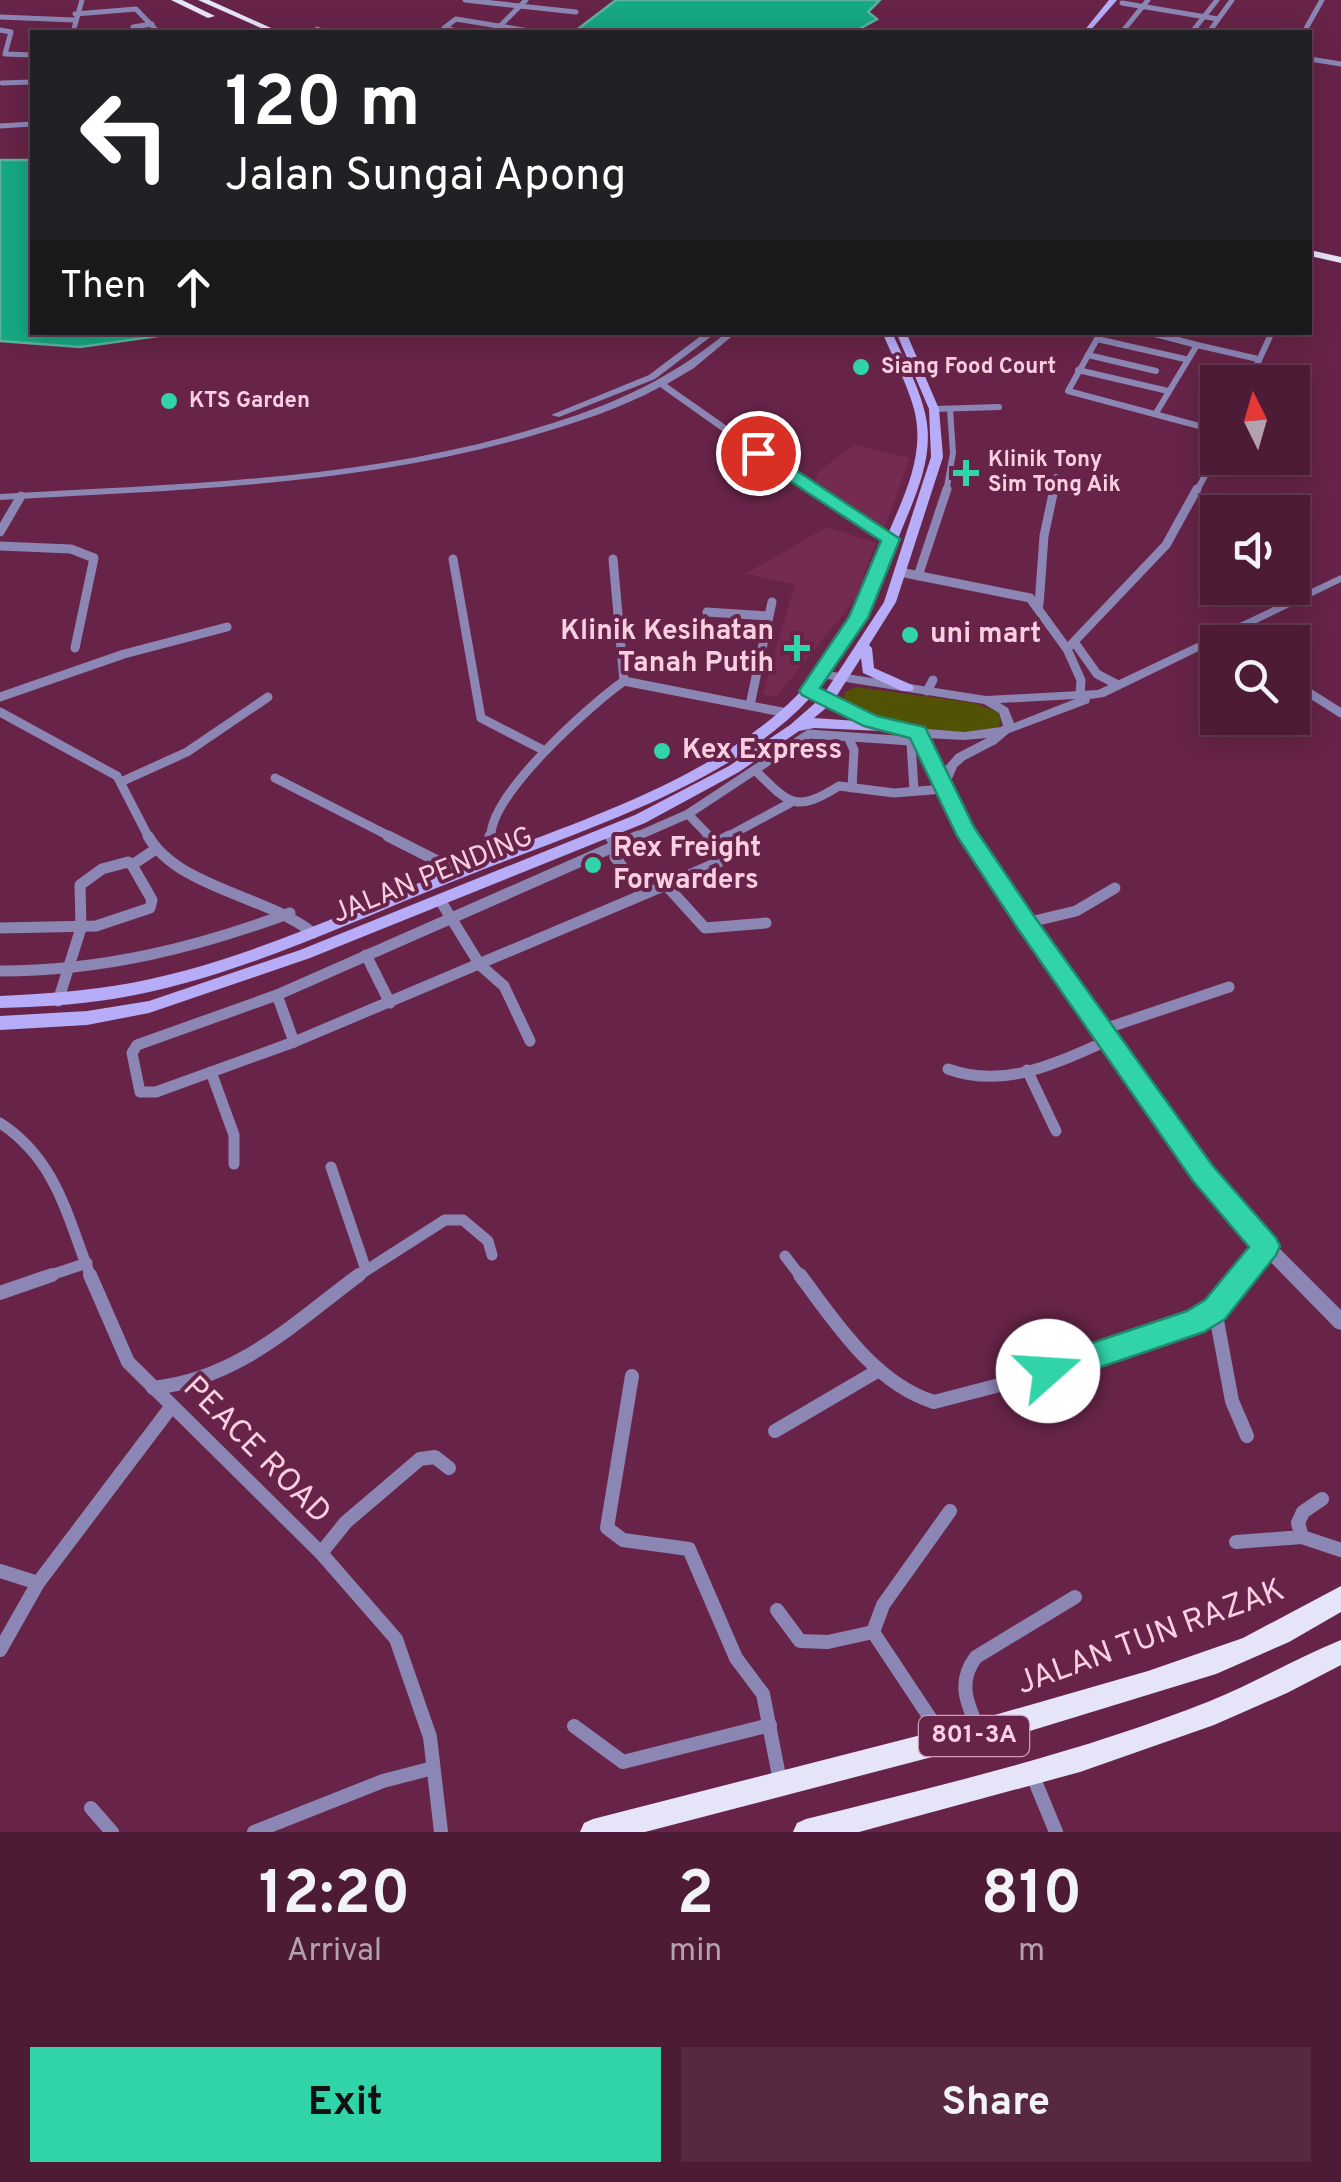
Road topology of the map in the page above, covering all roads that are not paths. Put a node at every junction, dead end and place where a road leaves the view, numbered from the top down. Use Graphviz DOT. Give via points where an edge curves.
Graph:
graph roads {
  1 [pos="82,0"];
  2 [pos="175,0"];
  3 [pos="202,0"];
  4 [pos="465,0"];
  5 [pos="1148,0"];
  6 [pos="1217,0"];
  7 [pos="1232,0"];
  8 [pos="1322,0"];
  9 [pos="1119,1"];
  10 [pos="524,4"];
  11 [pos="1142,7"];
  12 [pos="576,12"];
  13 [pos="0,17"];
  14 [pos="74,17"];
  15 [pos="1204,17"];
  16 [pos="1218,19"];
  17 [pos="152,24"];
  18 [pos="502,26"];
  19 [pos="317,29"];
  20 [pos="0,30"];
  21 [pos="73,30"];
  22 [pos="135,30"];
  23 [pos="156,30"];
  24 [pos="243,30"];
  25 [pos="271,30"];
  26 [pos="320,30"];
  27 [pos="452,30"];
  28 [pos="497,30"];
  29 [pos="524,30"];
  30 [pos="1088,30"];
  31 [pos="1100,30"];
  32 [pos="1124,30"];
  33 [pos="1194,30"];
  34 [pos="1210,30"];
  35 [pos="1305,30"];
  36 [pos="30,55"];
  37 [pos="1312,58"];
  38 [pos="1341,64"];
  39 [pos="30,82"];
  40 [pos="2,83"];
  41 [pos="30,124"];
  42 [pos="0,126"];
  43 [pos="1312,253"];
  44 [pos="1341,260"];
  45 [pos="1312,264"];
  46 [pos="1341,270"];
  47 [pos="709,335"];
  48 [pos="729,335"];
  49 [pos="888,335"];
  50 [pos="902,335"];
  51 [pos="1158,335"];
  52 [pos="1270,335"];
  53 [pos="1099,336"];
  54 [pos="1197,345"];
  55 [pos="1088,354"];
  56 [pos="1185,360"];
  57 [pos="1258,360"];
  58 [pos="1256,365"];
  59 [pos="1078,370"];
  60 [pos="687,371"];
  61 [pos="1156,371"];
  62 [pos="665,385"];
  63 [pos="636,391"];
  64 [pos="1168,392"];
  65 [pos="684,404"];
  66 [pos="999,407"];
  67 [pos="934,409"];
  68 [pos="950,409"];
  69 [pos="1156,413"];
  70 [pos="1200,426"];
  71 [pos="1205,475"];
  72 [pos="1056,477"];
  73 [pos="0,489"];
  74 [pos="21,496"];
  75 [pos="0,497"];
  76 [pos="0,532"];
  77 [pos="891,539"];
  78 [pos="0,546"];
  79 [pos="453,559"];
  80 [pos="613,559"];
  81 [pos="900,572"];
  82 [pos="918,576"];
  83 [pos="1341,578"];
  84 [pos="1038,588"];
  85 [pos="1012,592"];
  86 [pos="772,602"];
  87 [pos="1039,605"];
  88 [pos="708,612"];
  89 [pos="768,616"];
  90 [pos="1245,625"];
  91 [pos="227,627"];
  92 [pos="867,644"];
  93 [pos="1071,646"];
  94 [pos="1200,647"];
  95 [pos="76,648"];
  96 [pos="820,674"];
  97 [pos="842,679"];
  98 [pos="624,681"];
  99 [pos="1118,686"];
  100 [pos="906,688"];
  101 [pos="808,691"];
  102 [pos="1310,693"];
  103 [pos="1100,694"];
  104 [pos="1080,696"];
  105 [pos="268,697"];
  106 [pos="0,698"];
  107 [pos="827,700"];
  108 [pos="986,700"];
  109 [pos="750,704"];
  110 [pos="0,712"];
  111 [pos="787,712"];
  112 [pos="1341,712"];
  113 [pos="796,728"];
  114 [pos="900,728"];
  115 [pos="1003,734"];
  116 [pos="848,738"];
  117 [pos="918,739"];
  118 [pos="545,751"];
  119 [pos="758,766"];
  120 [pos="276,778"];
  121 [pos="123,781"];
  122 [pos="852,788"];
  123 [pos="943,788"];
  124 [pos="914,790"];
  125 [pos="790,803"];
  126 [pos="690,807"];
  127 [pos="612,840"];
  128 [pos="716,843"];
  129 [pos="156,849"];
  130 [pos="499,857"];
  131 [pos="132,865"];
  132 [pos="459,872"];
  133 [pos="666,885"];
  134 [pos="1114,888"];
  135 [pos="642,894"];
  136 [pos="440,900"];
  137 [pos="291,912"];
  138 [pos="449,916"];
  139 [pos="1026,922"];
  140 [pos="766,923"];
  141 [pos="81,927"];
  142 [pos="0,928"];
  143 [pos="313,933"];
  144 [pos="366,956"];
  145 [pos="480,965"];
  146 [pos="67,970"];
  147 [pos="0,971"];
  148 [pos="1229,987"];
  149 [pos="277,995"];
  150 [pos="58,1000"];
  151 [pos="0,1002"];
  152 [pos="390,1003"];
  153 [pos="0,1022"];
  154 [pos="1107,1034"];
  155 [pos="530,1040"];
  156 [pos="294,1042"];
  157 [pos="948,1069"];
  158 [pos="1028,1070"];
  159 [pos="211,1072"];
  160 [pos="0,1124"];
  161 [pos="1056,1131"];
  162 [pos="234,1164"];
  163 [pos="331,1167"];
  164 [pos="1266,1246"];
  165 [pos="492,1255"];
  166 [pos="786,1256"];
  167 [pos="88,1263"];
  168 [pos="366,1270"];
  169 [pos="0,1293"];
  170 [pos="1215,1310"];
  171 [pos="1341,1322"];
  172 [pos="879,1370"];
  173 [pos="632,1376"];
  174 [pos="153,1388"];
  175 [pos="171,1407"];
  176 [pos="775,1431"];
  177 [pos="1248,1436"];
  178 [pos="449,1468"];
  179 [pos="1322,1500"];
  180 [pos="950,1511"];
  181 [pos="1302,1537"];
  182 [pos="1236,1542"];
  183 [pos="1341,1550"];
  184 [pos="321,1553"];
  185 [pos="0,1571"];
  186 [pos="38,1583"];
  187 [pos="1076,1598"];
  188 [pos="1341,1598"];
  189 [pos="777,1610"];
  190 [pos="873,1632"];
  191 [pos="0,1650"];
  192 [pos="1341,1652"];
  193 [pos="770,1725"];
  194 [pos="574,1726"];
  195 [pos="980,1734"];
  196 [pos="946,1742"];
  197 [pos="433,1768"];
  198 [pos="1032,1772"];
  199 [pos="780,1782"];
  200 [pos="90,1808"];
  201 [pos="112,1832"];
  202 [pos="254,1832"];
  203 [pos="441,1832"];
  204 [pos="593,1832"];
  205 [pos="806,1832"];
  206 [pos="1056,1832"];
  1 -- 14 [label="street"];
  2 -- 24 [label="highway"];
  3 -- 25 [label="highway"];
  4 -- 10 [label="street"];
  5 -- 11 [label="street"];
  6 -- 15 [label="street"];
  7 -- 16 [label="street"];
  8 -- 35 [label="street"];
  9 -- 11 [label="street"];
  9 -- 30 [label="main road"];
  9 -- 31 [label="main road"];
  10 -- 12 [label="street"];
  10 -- 18 [label="street"];
  11 -- 15 [label="street"];
  11 -- 32 [label="street"];
  13 -- 14 [label="street"];
  14 -- 17 [label="street" via="136,9"];
  14 -- 21 [label="street"];
  15 -- 16 [label="street"];
  15 -- 33 [label="street"];
  16 -- 34 [label="street"];
  17 -- 22 [label="street"];
  17 -- 23 [label="street"];
  18 -- 27 [label="street" via="456,19 444,28"];
  18 -- 28 [label="street"];
  18 -- 29 [label="street"];
  19 -- 26 [label="street"];
  20 -- 36 [label="street" via="11,32 5,54"];
  37 -- 38 [label="street"];
  39 -- 40 [label="street"];
  41 -- 42 [label="street"];
  43 -- 44 [label="highway"];
  45 -- 46 [label="highway"];
  47 -- 63 [label="street"];
  48 -- 60 [label="street"];
  49 -- 77 [label="main road, JALAN PENDING" via="923,430 921,455"];
  50 -- 67 [label="main road"];
  51 -- 54 [label="street"];
  52 -- 57 [label="street"];
  53 -- 55 [label="street"];
  53 -- 56 [label="street"];
  54 -- 56 [label="street"];
  54 -- 57 [label="street"];
  55 -- 59 [label="street"];
  55 -- 61 [label="street"];
  56 -- 64 [label="street"];
  57 -- 58 [label="street"];
  59 -- 64 [label="street"];
  59 -- 69 [label="street" via="1068,392"];
  60 -- 62 [label="street"];
  60 -- 65 [label="street" via="679,384"];
  62 -- 63 [label="street"];
  62 -- 65 [label="street"];
  63 -- 65 [label="street"];
  63 -- 73 [label="street" via="499,434 344,468"];
  63 -- 74 [label="street" via="447,457 344,476"];
  64 -- 69 [label="street"];
  65 -- 77 [label="street"];
  66 -- 68 [label="street"];
  67 -- 68 [label="street"];
  67 -- 81 [label="main road, JALAN PENDING" via="937,458"];
  68 -- 82 [label="street" via="954,470"];
  69 -- 70 [label="street"];
  71 -- 93 [label="street" via="1166,545"];
  72 -- 84 [label="street"];
  74 -- 75 [label="street"];
  74 -- 76 [label="street"];
  77 -- 96 [label="main road, JALAN PENDING" via="858,618"];
  78 -- 95 [label="street" via="71,549 94,558"];
  79 -- 118 [label="street" via="480,718"];
  80 -- 98 [label="street"];
  81 -- 82 [label="street"];
  81 -- 92 [label="main road, JALAN PENDING"];
  82 -- 85 [label="street"];
  83 -- 90 [label="street"];
  84 -- 85 [label="street"];
  84 -- 87 [label="street"];
  85 -- 87 [label="street"];
  86 -- 89 [label="street"];
  87 -- 93 [label="street"];
  88 -- 89 [label="street"];
  89 -- 109 [label="street"];
  91 -- 106 [label="street"];
  92 -- 97 [label="main road, JALAN PENDING"];
  92 -- 100 [label="main road" via="868,670"];
  93 -- 99 [label="street"];
  93 -- 104 [label="street"];
  94 -- 99 [label="street"];
  96 -- 97 [label="street"];
  96 -- 101 [label="main road, JALAN PENDING"];
  97 -- 100 [label="street"];
  97 -- 107 [label="main road, JALAN PENDING"];
  98 -- 109 [label="street"];
  98 -- 118 [label="street"];
  99 -- 103 [label="street"];
  100 -- 108 [label="street" via="930,686"];
  101 -- 107 [label="street"];
  101 -- 111 [label="main road, JALAN PENDING"];
  102 -- 112 [label="street"];
  103 -- 104 [label="street"];
  103 -- 115 [label="street"];
  104 -- 108 [label="street"];
  105 -- 121 [label="street" via="186,752"];
  107 -- 113 [label="main road, JALAN PENDING"];
  107 -- 114 [label="street"];
  108 -- 115 [label="street" via="1009,718"];
  109 -- 111 [label="street"];
  110 -- 121 [label="street"];
  111 -- 130 [label="main road, JALAN PENDING" via="716,761 652,794"];
  113 -- 114 [label="main road"];
  113 -- 119 [label="main road, JALAN PENDING"];
  114 -- 117 [label="street"];
  115 -- 117 [label="street"];
  115 -- 123 [label="street" via="952,760"];
  116 -- 117 [label="street"];
  116 -- 119 [label="street" via="815,732"];
  116 -- 122 [label="street" via="854,750"];
  117 -- 123 [label="street"];
  117 -- 124 [label="street"];
  118 -- 130 [label="street" via="489,834"];
  119 -- 125 [label="street"];
  119 -- 126 [label="main road, JALAN PENDING"];
  120 -- 132 [label="street"];
  121 -- 129 [label="street"];
  122 -- 124 [label="street"];
  122 -- 125 [label="street" via="840,786 800,806"];
  123 -- 124 [label="street"];
  123 -- 139 [label="street"];
  125 -- 128 [label="street"];
  126 -- 127 [label="main road, JALAN PENDING"];
  126 -- 128 [label="street"];
  127 -- 135 [label="street" via="614,857"];
  127 -- 136 [label="main road, JALAN PENDING"];
  127 -- 138 [label="street"];
  128 -- 133 [label="street" via="724,854 719,862"];
  129 -- 131 [label="street"];
  129 -- 137 [label="street" via="192,873"];
  130 -- 132 [label="main road, JALAN PENDING"];
  131 -- 141 [label="street" via="116,864 84,879"];
  131 -- 141 [label="street" via="150,908"];
  132 -- 143 [label="main road, JALAN PENDING"];
  133 -- 135 [label="street"];
  133 -- 140 [label="street" via="702,930"];
  134 -- 139 [label="street" via="1076,910"];
  135 -- 145 [label="street"];
  136 -- 138 [label="street"];
  136 -- 153 [label="main road, JALAN PENDING" via="149,1007"];
  137 -- 143 [label="street"];
  137 -- 146 [label="street" via="163,956"];
  138 -- 144 [label="street"];
  138 -- 145 [label="street"];
  139 -- 154 [label="street"];
  141 -- 142 [label="street"];
  141 -- 146 [label="street"];
  143 -- 150 [label="main road, JALAN PENDING" via="197,974"];
  144 -- 149 [label="street"];
  144 -- 152 [label="street"];
  145 -- 152 [label="street"];
  145 -- 155 [label="street" via="504,986"];
  146 -- 147 [label="street"];
  146 -- 150 [label="street"];
  148 -- 154 [label="street"];
  149 -- 156 [label="street"];
  149 -- 159 [label="street" via="144,1041 132,1053 140,1092 147,1094"];
  150 -- 151 [label="main road, JALAN PENDING"];
  152 -- 156 [label="street"];
  154 -- 158 [label="street"];
  154 -- 164 [label="street" via="1202,1173"];
  156 -- 159 [label="street"];
  157 -- 158 [label="street" via="969,1080 996,1081"];
  158 -- 161 [label="street"];
  159 -- 162 [label="street" via="234,1136"];
  160 -- 167 [label="street, PEACE ROAD" via="47,1165"];
  163 -- 168 [label="street"];
  164 -- 170 [label="street"];
  164 -- 171 [label="street"];
  165 -- 168 [label="street" via="488,1240 463,1220 445,1220"];
  166 -- 172 [label="street"];
  167 -- 169 [label="street"];
  167 -- 174 [label="street, PEACE ROAD" via="128,1362"];
  168 -- 174 [label="street" via="236,1366 192,1384"];
  170 -- 172 [label="street" via="1073,1366 934,1402 918,1400"];
  170 -- 177 [label="street" via="1232,1401"];
  172 -- 176 [label="street"];
  173 -- 193 [label="street" via="607,1528 623,1540 689,1549 736,1658 763,1694"];
  174 -- 175 [label="street, PEACE ROAD"];
  175 -- 184 [label="street, PEACE ROAD"];
  175 -- 186 [label="street"];
  178 -- 184 [label="street" via="435,1457 420,1459 346,1522"];
  179 -- 181 [label="street" via="1303,1512"];
  180 -- 190 [label="street" via="892,1590"];
  181 -- 182 [label="street"];
  181 -- 183 [label="street"];
  184 -- 197 [label="street, PEACE ROAD" via="396,1639 419,1700"];
  185 -- 186 [label="street"];
  186 -- 191 [label="street"];
  187 -- 195 [label="street, JALAN TUN RAZAK" via="964,1669 962,1691"];
  188 -- 195 [label="highway, JALAN TUN RAZAK / 801-3A" via="1308,1621 1235,1653"];
  189 -- 190 [label="street" via="800,1641 830,1646"];
  190 -- 196 [label="street"];
  192 -- 198 [label="highway" via="1236,1704"];
  193 -- 194 [label="street" via="622,1762"];
  193 -- 199 [label="street"];
  195 -- 196 [label="highway, JALAN TUN RAZAK / 801-3A"];
  196 -- 199 [label="highway, JALAN TUN RAZAK / 801-3A"];
  197 -- 202 [label="street"];
  197 -- 203 [label="street, PEACE ROAD"];
  198 -- 205 [label="highway"];
  198 -- 206 [label="street"];
  199 -- 204 [label="highway, JALAN TUN RAZAK / 801-3A"];
  200 -- 201 [label="street"];
}
